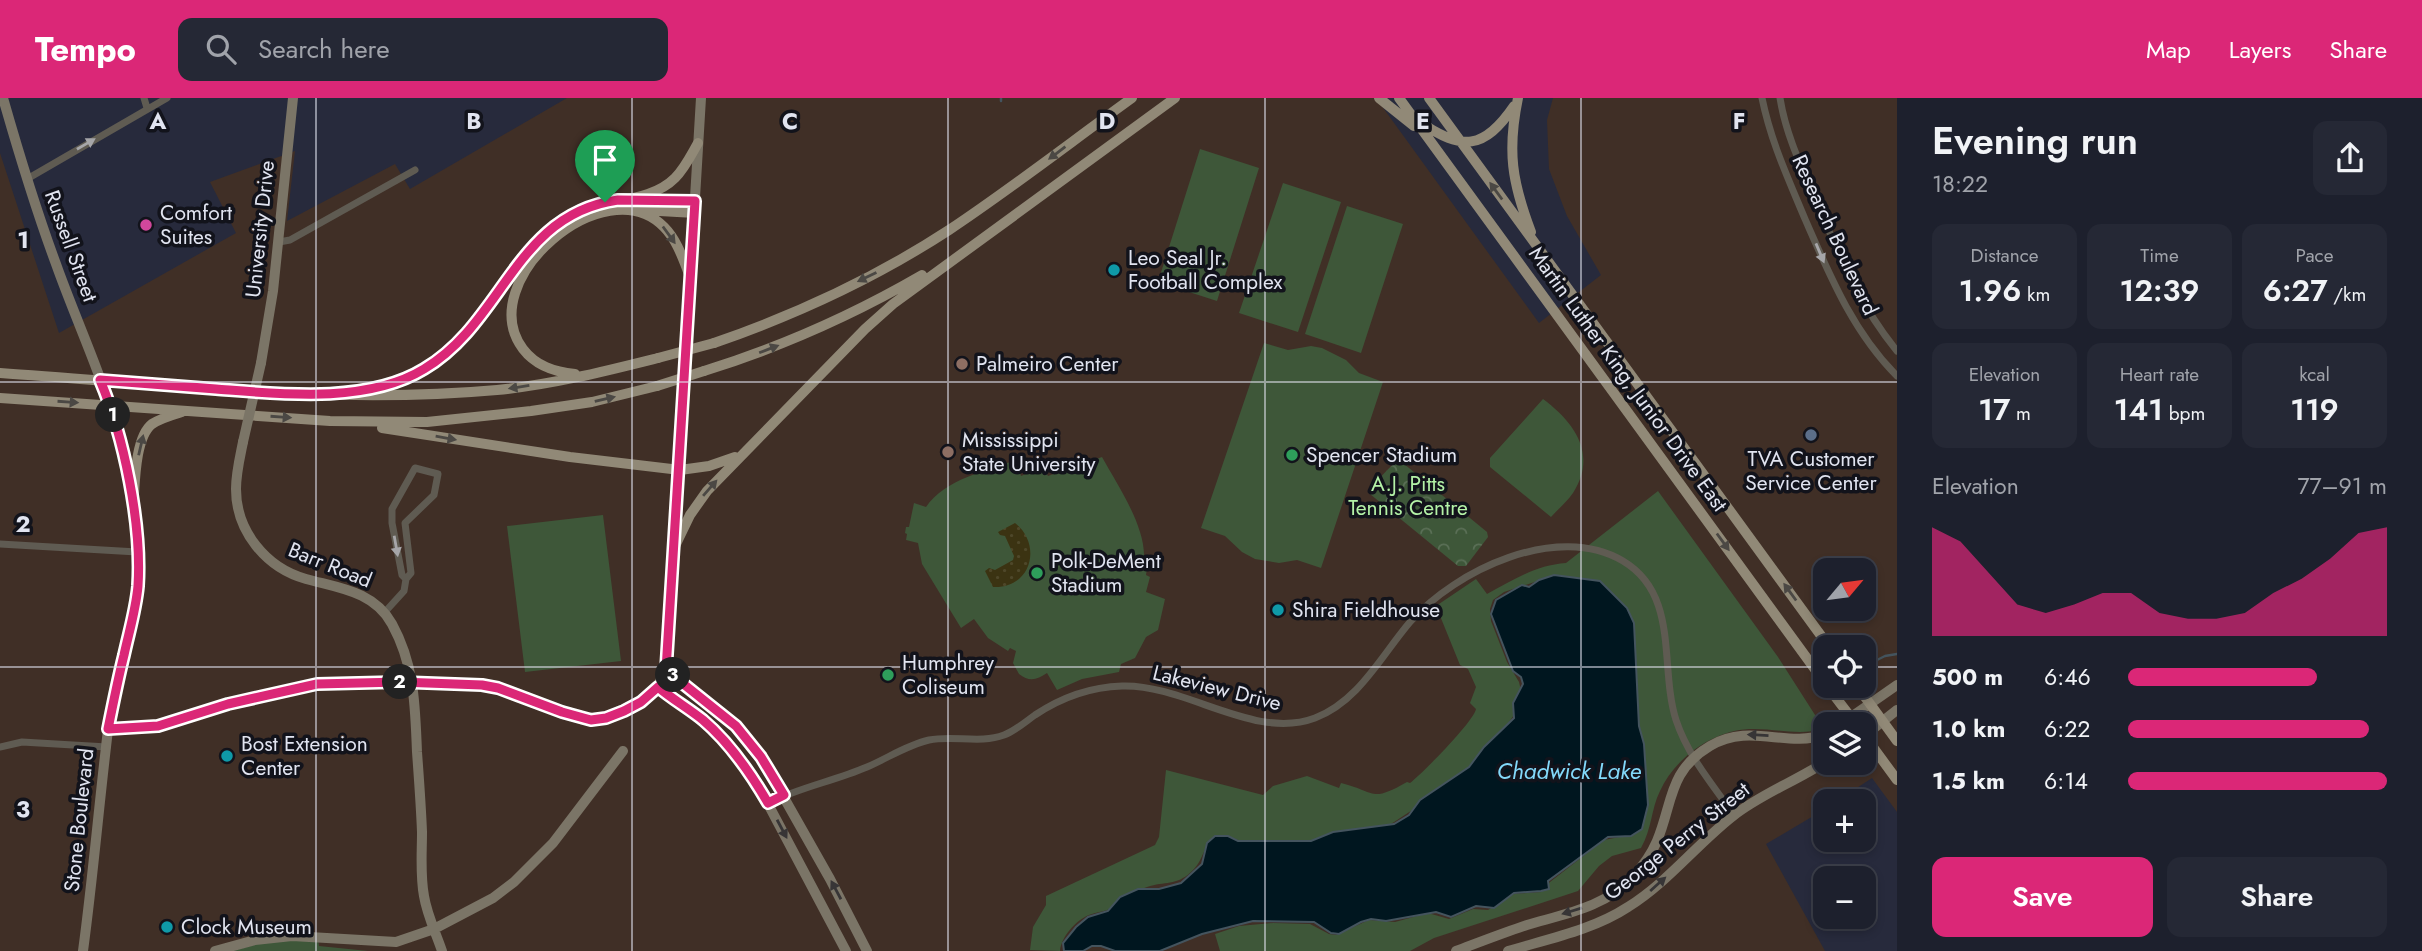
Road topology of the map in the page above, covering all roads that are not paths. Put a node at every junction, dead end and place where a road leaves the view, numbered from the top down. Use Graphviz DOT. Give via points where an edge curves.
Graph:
graph roads {
  1 [pos="2,98"];
  2 [pos="144,98"];
  3 [pos="167,98"];
  4 [pos="293,98"];
  5 [pos="701,98"];
  6 [pos="1126,98"];
  7 [pos="1132,98"];
  8 [pos="1175,98"];
  9 [pos="1185,98"];
  10 [pos="1379,98"];
  11 [pos="1399,98"];
  12 [pos="1429,98"];
  13 [pos="1762,98"];
  14 [pos="1780,98"];
  15 [pos="1518,100"];
  16 [pos="147,108"];
  17 [pos="1412,116"];
  18 [pos="1138,125"];
  19 [pos="1082,134"];
  20 [pos="1429,140"];
  21 [pos="1460,141"];
  22 [pos="698,143"];
  23 [pos="415,170"];
  24 [pos="27,179"];
  25 [pos="618,200"];
  26 [pos="695,207"];
  27 [pos="636,210"];
  28 [pos="279,242"];
  29 [pos="1537,248"];
  30 [pos="961,253"];
  31 [pos="691,279"];
  32 [pos="1897,351"];
  33 [pos="261,363"];
  34 [pos="0,373"];
  35 [pos="595,374"];
  36 [pos="1897,376"];
  37 [pos="100,380"];
  38 [pos="305,394"];
  39 [pos="0,398"];
  40 [pos="111,405"];
  41 [pos="188,410"];
  42 [pos="330,421"];
  43 [pos="743,453"];
  44 [pos="680,470"];
  45 [pos="132,509"];
  46 [pos="392,523"];
  47 [pos="405,523"];
  48 [pos="0,544"];
  49 [pos="675,546"];
  50 [pos="137,552"];
  51 [pos="406,579"];
  52 [pos="384,613"];
  53 [pos="1820,635"];
  54 [pos="1813,667"];
  55 [pos="666,670"];
  56 [pos="413,682"];
  57 [pos="1897,685"];
  58 [pos="658,687"];
  59 [pos="1866,698"];
  60 [pos="1871,705"];
  61 [pos="1897,710"];
  62 [pos="1862,712"];
  63 [pos="1882,720"];
  64 [pos="1876,725"];
  65 [pos="108,729"];
  66 [pos="1813,737"];
  67 [pos="1897,741"];
  68 [pos="0,747"];
  69 [pos="107,747"];
  70 [pos="623,751"];
  71 [pos="1876,751"];
  72 [pos="1694,759"];
  73 [pos="1813,769"];
  74 [pos="1897,780"];
  75 [pos="784,795"];
  76 [pos="768,803"];
  77 [pos="1734,815"];
  78 [pos="434,929"];
  79 [pos="83,951"];
  80 [pos="215,951"];
  81 [pos="442,951"];
  82 [pos="846,951"];
  83 [pos="867,951"];
  84 [pos="1457,951"];
  85 [pos="1508,951"];
  1 -- 24 [label="street, Russell Street"];
  2 -- 16 [label="street"];
  3 -- 16 [label="street"];
  4 -- 28 [label="street, University Drive"];
  5 -- 22 [label="street"];
  6 -- 19 [label="main road"];
  7 -- 19 [label="main road"];
  8 -- 18 [label="main road"];
  9 -- 18 [label="main road"];
  10 -- 20 [label="main road"];
  11 -- 17 [label="main road, Martin Luther King, Junior Drive East"];
  12 -- 21 [label="main road, Martin Luther King, Junior Drive East"];
  13 -- 36 [label="street, Research Boulevard, one-way" via="1769,132 1833,284 1866,339"];
  14 -- 32 [label="street, Research Boulevard" via="1793,148 1846,271"];
  15 -- 21 [label="main road" via="1491,134"];
  15 -- 29 [label="main road" via="1512,134 1514,180"];
  24 -- 16 [label="street, one-way"];
  17 -- 20 [label="main road, Martin Luther King, Junior Drive East"];
  17 -- 21 [label="main road" via="1443,137"];
  18 -- 30 [label="main road"];
  19 -- 35 [label="main road, one-way, bridge" via="900,260 779,319 713,343"];
  20 -- 54 [label="main road, Martin Luther King, Junior Drive East, one-way"];
  29 -- 21 [label="main road, Martin Luther King, Junior Drive East, one-way"];
  22 -- 25 [label="main road" via="671,182"];
  22 -- 26 [label="street"];
  23 -- 28 [label="street"];
  24 -- 37 [label="street, Russell Street"];
  25 -- 26 [label="main road"];
  25 -- 38 [label="main road" via="581,209 547,231 470,330 425,369 370,388"];
  26 -- 27 [label="main road"];
  26 -- 31 [label="street"];
  27 -- 31 [label="main road, one-way" via="665,227"];
  27 -- 35 [label="main road" via="605,212 570,226 531,263 514,295 514,328 529,355 546,368"];
  28 -- 33 [label="street, University Drive"];
  53 -- 29 [label="main road, Martin Luther King, Junior Drive East, one-way"];
  42 -- 30 [label="main road, one-way, bridge" via="477,418 592,402 657,386 761,352 832,322"];
  30 -- 43 [label="main road" via="865,329"];
  31 -- 44 [label="street"];
  33 -- 52 [label="street, Barr Road, bridge" via="236,492 242,520 256,546 289,573 354,591"];
  34 -- 37 [label="main road"];
  35 -- 38 [label="main road, one-way" via="499,390 381,396"];
  37 -- 38 [label="main road"];
  37 -- 40 [label="street, Russell Street"];
  39 -- 40 [label="main road, one-way"];
  40 -- 41 [label="main road"];
  40 -- 45 [label="street, Stone Boulevard"];
  41 -- 42 [label="main road, one-way"];
  45 -- 41 [label="main road, one-way" via="145,432 163,418"];
  42 -- 44 [label="main road, one-way"];
  43 -- 44 [label="main road" via="709,466"];
  49 -- 43 [label="main road, one-way" via="707,491"];
  44 -- 49 [label="street"];
  45 -- 50 [label="street, Stone Boulevard"];
  46 -- 47 [label="street"];
  46 -- 47 [label="street" via="394,503 415,468 438,474 434,495"];
  46 -- 51 [label="street, one-way" via="401,575"];
  47 -- 51 [label="street" via="411,573"];
  48 -- 50 [label="street"];
  49 -- 55 [label="street"];
  50 -- 65 [label="street, Stone Boulevard" via="133,617"];
  51 -- 52 [label="street" via="404,591"];
  52 -- 56 [label="street, Barr Road" via="404,645"];
  55 -- 58 [label="street"];
  55 -- 75 [label="street" via="736,726"];
  56 -- 58 [label="street" via="498,688 591,720 624,711"];
  56 -- 65 [label="street" via="317,684 158,726"];
  56 -- 78 [label="street, Barr Road" via="422,883"];
  57 -- 60 [label="street"];
  58 -- 76 [label="street" via="727,744"];
  59 -- 60 [label="main road"];
  60 -- 62 [label="street"];
  60 -- 63 [label="main road"];
  61 -- 63 [label="street"];
  63 -- 64 [label="street"];
  63 -- 67 [label="main road"];
  65 -- 69 [label="street, Stone Boulevard"];
  66 -- 72 [label="street, George Perry Street, one-way" via="1742,735 1711,746"];
  68 -- 69 [label="street" via="22,742"];
  69 -- 79 [label="street, Stone Boulevard"];
  70 -- 78 [label="street" via="521,876 493,898"];
  71 -- 74 [label="main road"];
  72 -- 75 [label="street, Lakeview Drive" via="1674,713 1663,620 1654,592 1624,562 1592,548 1566,548 1518,554 1459,582 1412,620 1354,693 1330,712 1304,722 1262,722 1141,687 1096,688 1055,702 1005,735 928,740"];
  72 -- 77 [label="street, Lakeview Drive"];
  72 -- 84 [label="street, George Perry Street, one-way" via="1672,789 1652,851 1625,884 1597,903"];
  73 -- 77 [label="street, George Perry Street"];
  75 -- 76 [label="street, Lakeview Drive"];
  83 -- 75 [label="street, one-way"];
  76 -- 82 [label="street, one-way"];
  85 -- 77 [label="street, George Perry Street, one-way" via="1629,907"];
  78 -- 80 [label="street" via="396,942 292,936"];
  78 -- 81 [label="street, Barr Road"];
}
